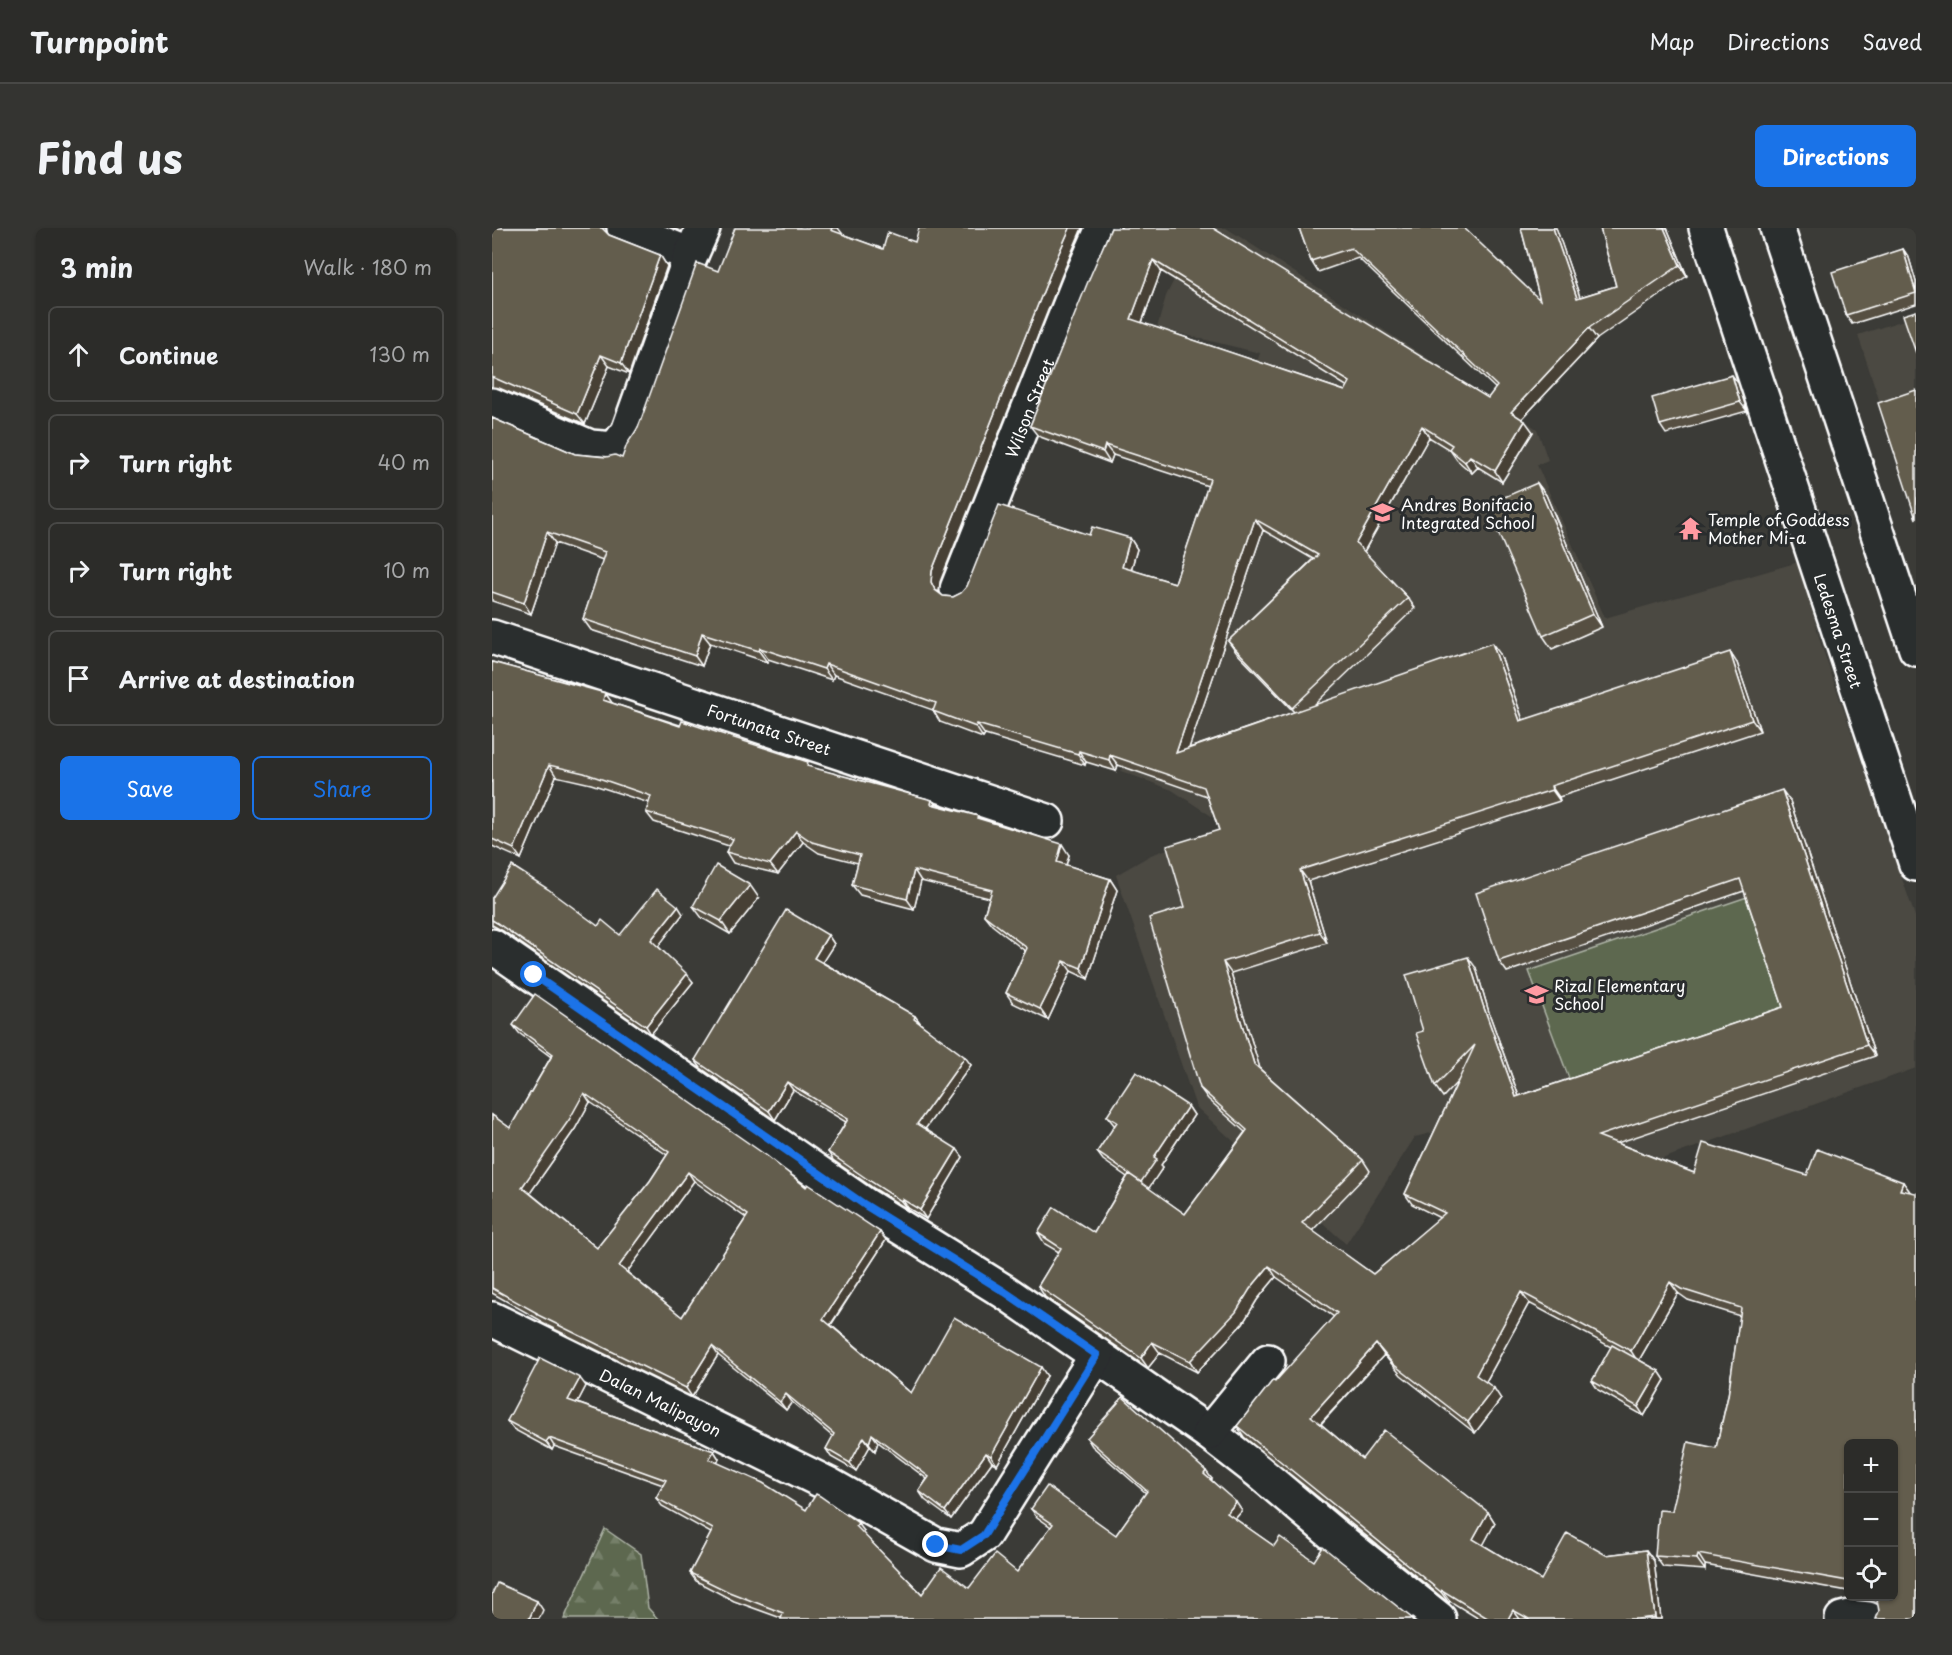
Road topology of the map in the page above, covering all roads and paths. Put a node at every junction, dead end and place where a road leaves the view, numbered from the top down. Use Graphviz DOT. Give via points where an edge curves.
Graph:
graph roads {
  1 [pos="624,228"];
  2 [pos="1103,228"];
  3 [pos="1706,228"];
  4 [pos="1777,228"];
  5 [pos="697,242"];
  6 [pos="492,405"];
  7 [pos="957,589"];
  8 [pos="492,637"];
  9 [pos="1916,649"];
  10 [pos="1047,820"];
  11 [pos="1916,864"];
  12 [pos="492,946"];
  13 [pos="492,1319"];
  14 [pos="1097,1355"];
  15 [pos="1268,1361"];
  16 [pos="1209,1433"];
  17 [pos="1439,1619"];
  18 [pos="1842,1619"];
  19 [pos="1868,1619"];
  1 -- 5 [label="street"];
  2 -- 7 [label="street, Wilson Street"];
  3 -- 11 [label="street, Ledesma Street"];
  4 -- 9 [label="street"];
  5 -- 6 [label="street" via="628,432 615,449 590,447"];
  8 -- 10 [label="street, Fortunata Street"];
  12 -- 14 [label="street" via="865,1205"];
  13 -- 14 [label="street, Dalan Malipayon" via="830,1485 936,1545 961,1550 984,1535"];
  14 -- 16 [label="street"];
  15 -- 16 [label="street"];
  16 -- 17 [label="street"];
  18 -- 19 [label="street"];
}
